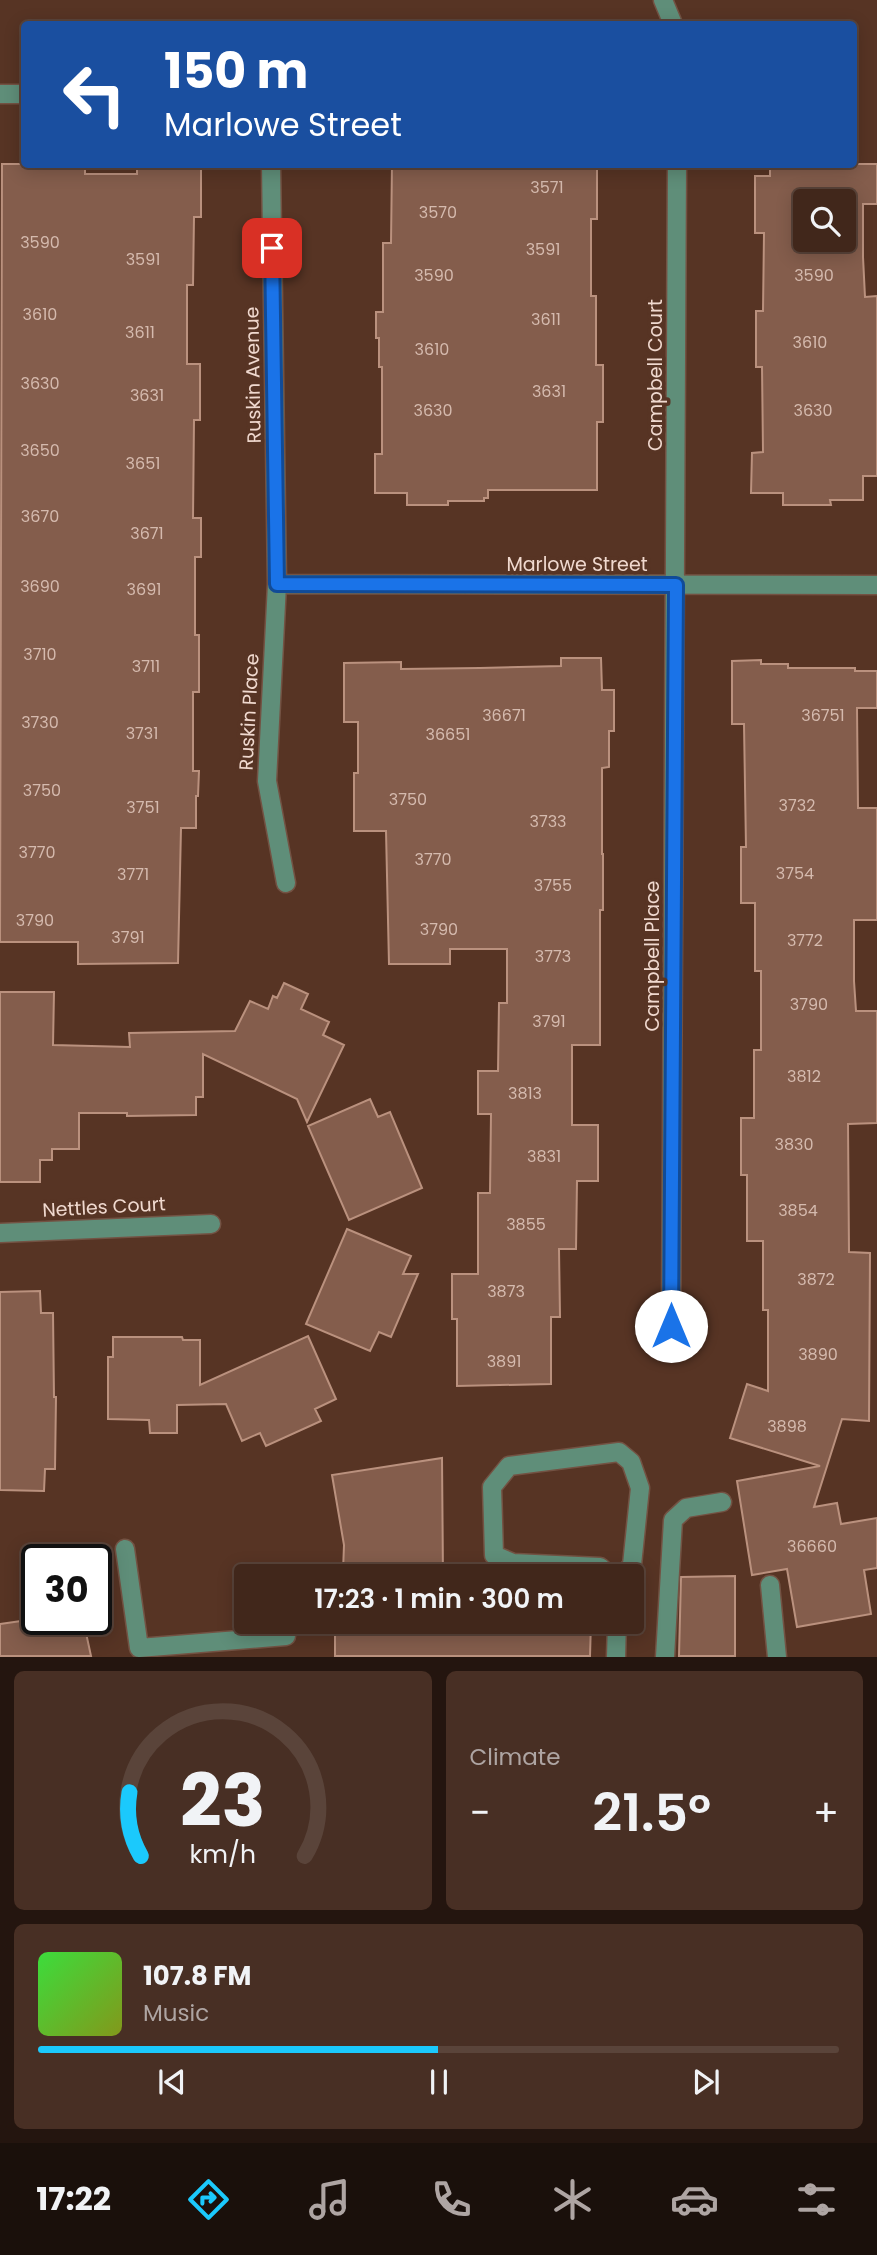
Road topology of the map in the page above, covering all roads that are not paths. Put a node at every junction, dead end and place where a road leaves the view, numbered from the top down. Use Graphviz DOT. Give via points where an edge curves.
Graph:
graph roads {
  1 [pos="663,0"];
  2 [pos="672,21"];
  3 [pos="0,93"];
  4 [pos="21,94"];
  5 [pos="271,168"];
  6 [pos="677,168"];
  7 [pos="277,584"];
  8 [pos="676,585"];
  9 [pos="877,585"];
  10 [pos="286,883"];
  11 [pos="211,1224"];
  12 [pos="0,1233"];
  13 [pos="671,1326"];
  14 [pos="722,1502"];
  15 [pos="125,1549"];
  16 [pos="535,1564"];
  17 [pos="632,1564"];
  18 [pos="770,1585"];
  19 [pos="617,1634"];
  20 [pos="286,1636"];
  21 [pos="616,1657"];
  22 [pos="665,1657"];
  23 [pos="777,1657"];
  1 -- 2 [label="street"];
  3 -- 4 [label="street"];
  5 -- 7 [label="street, Ruskin Avenue"];
  6 -- 8 [label="street, Campbell Court"];
  7 -- 8 [label="street, Marlowe Street"];
  7 -- 10 [label="street, Ruskin Place" via="267,781"];
  8 -- 9 [label="street, Marlowe Street"];
  8 -- 13 [label="street, Campbell Place"];
  11 -- 12 [label="street, Nettles Court"];
  14 -- 22 [label="street" via="686,1508 673,1520"];
  15 -- 20 [label="street" via="139,1648"];
  16 -- 17 [label="street" via="513,1563 494,1555 492,1487 509,1466 619,1452 631,1462 640,1488"];
  18 -- 23 [label="street"];
  19 -- 21 [label="street"];
}
